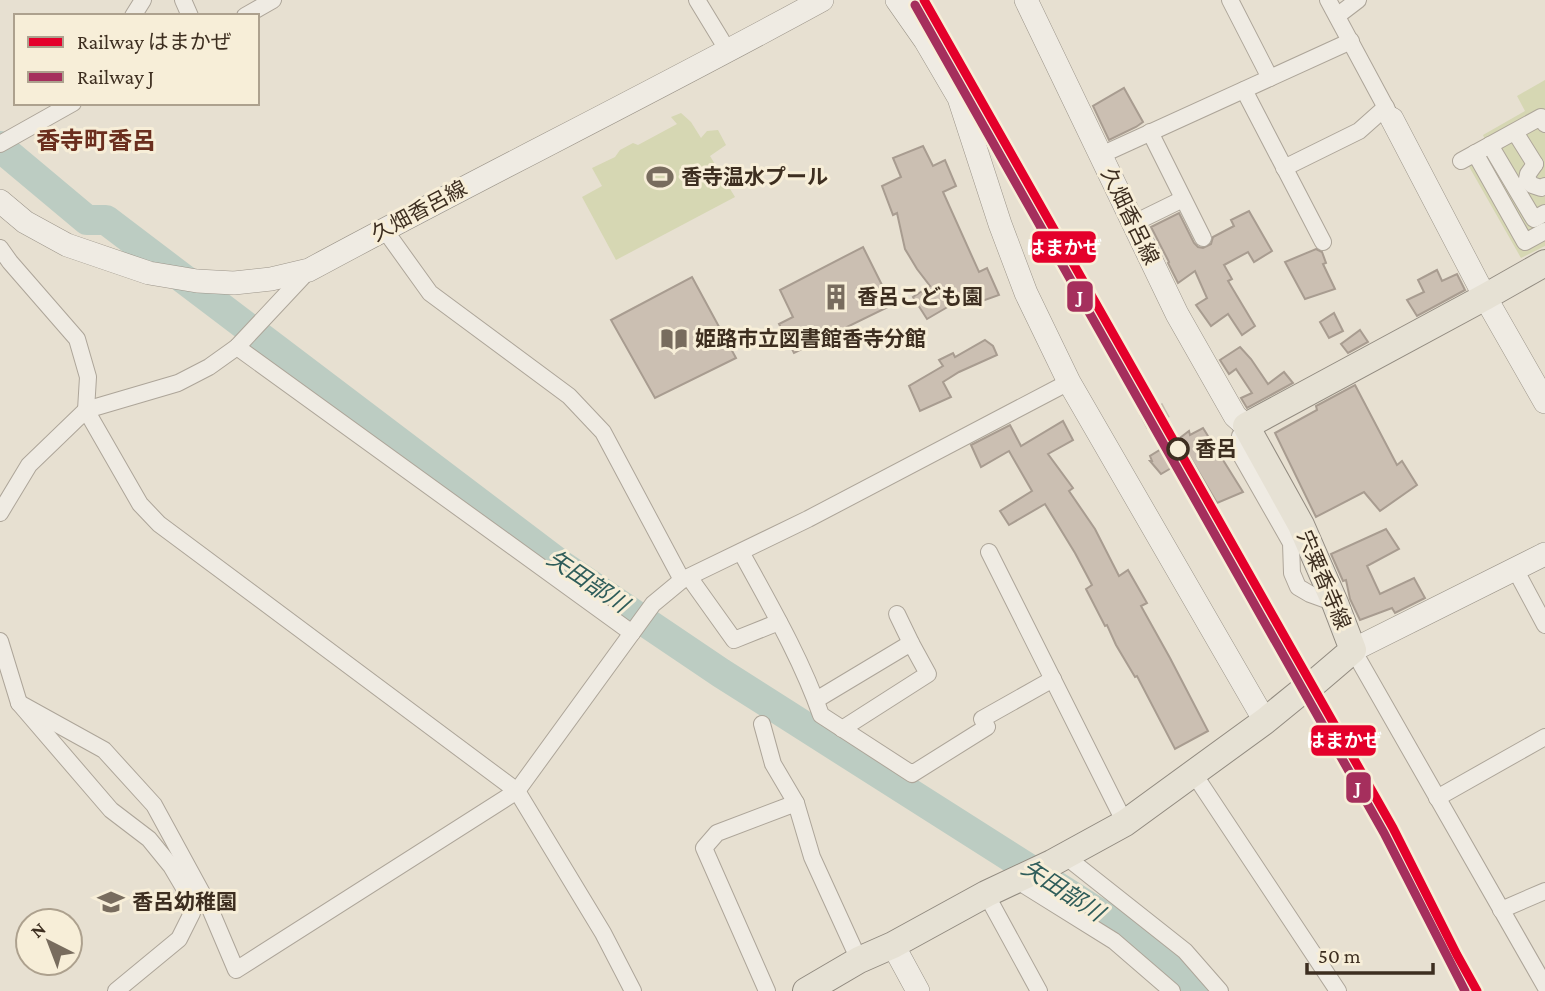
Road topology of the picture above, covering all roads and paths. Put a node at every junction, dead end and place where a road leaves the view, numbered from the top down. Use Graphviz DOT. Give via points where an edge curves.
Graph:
graph roads {
  1 [pos="273,0"];
  2 [pos="697,0"];
  3 [pos="822,0"];
  4 [pos="897,0"];
  5 [pos="1026,0"];
  6 [pos="1230,0"];
  7 [pos="1328,0"];
  8 [pos="1357,0"];
  9 [pos="248,14"];
  10 [pos="1337,16"];
  11 [pos="1351,41"];
  12 [pos="728,51"];
  13 [pos="1270,78"];
  14 [pos="1244,90"];
  15 [pos="70,105"];
  16 [pos="1389,113"];
  17 [pos="1544,118"];
  18 [pos="1150,132"];
  19 [pos="1515,132"];
  20 [pos="6,141"];
  21 [pos="1475,153"];
  22 [pos="1101,155"];
  23 [pos="1540,164"];
  24 [pos="1284,168"];
  25 [pos="1530,187"];
  26 [pos="1183,199"];
  27 [pos="0,201"];
  28 [pos="1545,213"];
  29 [pos="1134,223"];
  30 [pos="384,229"];
  31 [pos="1545,231"];
  32 [pos="1203,239"];
  33 [pos="1323,242"];
  34 [pos="0,248"];
  35 [pos="1545,263"];
  36 [pos="309,270"];
  37 [pos="1486,297"];
  38 [pos="237,347"];
  39 [pos="1069,382"];
  40 [pos="1545,402"];
  41 [pos="86,410"];
  42 [pos="1246,426"];
  43 [pos="0,513"];
  44 [pos="741,552"];
  45 [pos="989,552"];
  46 [pos="1545,554"];
  47 [pos="1515,569"];
  48 [pos="686,579"];
  49 [pos="897,614"];
  50 [pos="779,622"];
  51 [pos="1545,625"];
  52 [pos="632,633"];
  53 [pos="0,641"];
  54 [pos="911,643"];
  55 [pos="1353,650"];
  56 [pos="1053,679"];
  57 [pos="816,700"];
  58 [pos="19,703"];
  59 [pos="1265,721"];
  60 [pos="762,724"];
  61 [pos="842,729"];
  62 [pos="1545,737"];
  63 [pos="1194,774"];
  64 [pos="517,791"];
  65 [pos="1437,798"];
  66 [pos="796,803"];
  67 [pos="1125,823"];
  68 [pos="1059,860"];
  69 [pos="1016,880"];
  70 [pos="1545,891"];
  71 [pos="986,894"];
  72 [pos="1501,910"];
  73 [pos="192,913"];
  74 [pos="893,945"];
  75 [pos="859,960"];
  76 [pos="236,970"];
  77 [pos="1545,986"];
  78 [pos="116,991"];
  79 [pos="633,991"];
  80 [pos="767,991"];
  81 [pos="806,991"];
  82 [pos="918,991"];
  83 [pos="1039,991"];
  84 [pos="1172,991"];
  85 [pos="1220,991"];
  86 [pos="1338,991"];
  1 -- 9 [label="street"];
  2 -- 12 [label="street"];
  3 -- 12 [label="street, 久畑香呂線"];
  4 -- 39 [label="street" via="959,98 1026,293"];
  5 -- 22 [label="street, 久畑香呂線"];
  6 -- 13 [label="street"];
  7 -- 10 [label="street"];
  8 -- 10 [label="street"];
  10 -- 11 [label="street"];
  11 -- 13 [label="street"];
  11 -- 16 [label="street"];
  12 -- 30 [label="street, 久畑香呂線"];
  13 -- 14 [label="street"];
  14 -- 18 [label="street"];
  14 -- 24 [label="street"];
  15 -- 20 [label="street"];
  16 -- 24 [label="street"];
  16 -- 37 [label="street"];
  17 -- 19 [label="street"];
  18 -- 22 [label="street"];
  18 -- 26 [label="street"];
  19 -- 21 [label="street"];
  19 -- 23 [label="street"];
  21 -- 25 [label="street"];
  21 -- 31 [label="street" via="1525,242"];
  22 -- 29 [label="street, 久畑香呂線"];
  23 -- 25 [label="street" via="1528,174"];
  24 -- 33 [label="street"];
  25 -- 28 [label="street" via="1534,219"];
  26 -- 29 [label="street"];
  26 -- 32 [label="street"];
  27 -- 36 [label="street, 久畑香呂線" via="57,240 149,274 234,283"];
  29 -- 42 [label="street, 久畑香呂線" via="1177,314 1235,416"];
  30 -- 36 [label="street, 久畑香呂線"];
  30 -- 48 [label="street" via="430,293 569,396 603,432"];
  34 -- 41 [label="street" via="77,339 88,377"];
  35 -- 37 [label="main road"];
  36 -- 38 [label="street"];
  37 -- 40 [label="street"];
  37 -- 42 [label="main road"];
  38 -- 41 [label="street" via="178,383"];
  38 -- 52 [label="street"];
  39 -- 44 [label="street"];
  39 -- 59 [label="street"];
  41 -- 43 [label="street" via="29,465"];
  41 -- 64 [label="street" via="140,504 159,524"];
  42 -- 55 [label="main road, 宍粟香寺線" via="1301,526"];
  44 -- 48 [label="street"];
  44 -- 50 [label="street"];
  45 -- 56 [label="street"];
  46 -- 47 [label="street"];
  47 -- 51 [label="street"];
  47 -- 55 [label="street"];
  48 -- 50 [label="street" via="734,640"];
  48 -- 52 [label="street" via="653,604"];
  49 -- 54 [label="street"];
  50 -- 57 [label="street"];
  52 -- 64 [label="street"];
  53 -- 58 [label="street"];
  54 -- 57 [label="street"];
  54 -- 61 [label="street" via="928,674"];
  55 -- 59 [label="main road, 宍粟香寺線"];
  55 -- 65 [label="street"];
  56 -- 61 [label="street" via="982,719 987,727 912,774"];
  56 -- 67 [label="street"];
  57 -- 61 [label="street" via="821,715"];
  58 -- 73 [label="street" via="111,810 149,839 184,888"];
  58 -- 76 [label="street" via="104,750 154,805 208,904"];
  59 -- 63 [label="main road, 宍粟香寺線"];
  60 -- 66 [label="street" via="773,764"];
  62 -- 65 [label="street"];
  63 -- 67 [label="main road, 宍粟香寺線"];
  63 -- 86 [label="street"];
  64 -- 76 [label="street"];
  64 -- 79 [label="street"];
  65 -- 72 [label="street"];
  66 -- 75 [label="street" via="812,857"];
  66 -- 80 [label="street" via="717,833 704,848"];
  67 -- 68 [label="main road, 宍粟香寺線"];
  68 -- 69 [label="main road, 宍粟香寺線"];
  68 -- 85 [label="street" via="1185,951"];
  69 -- 71 [label="main road, 宍粟香寺線"];
  69 -- 84 [label="street" via="1114,941"];
  70 -- 72 [label="street"];
  71 -- 74 [label="main road, 宍粟香寺線"];
  71 -- 83 [label="street"];
  72 -- 77 [label="street"];
  73 -- 76 [label="street"];
  73 -- 78 [label="street" via="179,939"];
  74 -- 75 [label="main road, 宍粟香寺線"];
  74 -- 82 [label="street"];
  75 -- 81 [label="main road, 宍粟香寺線"];
}
